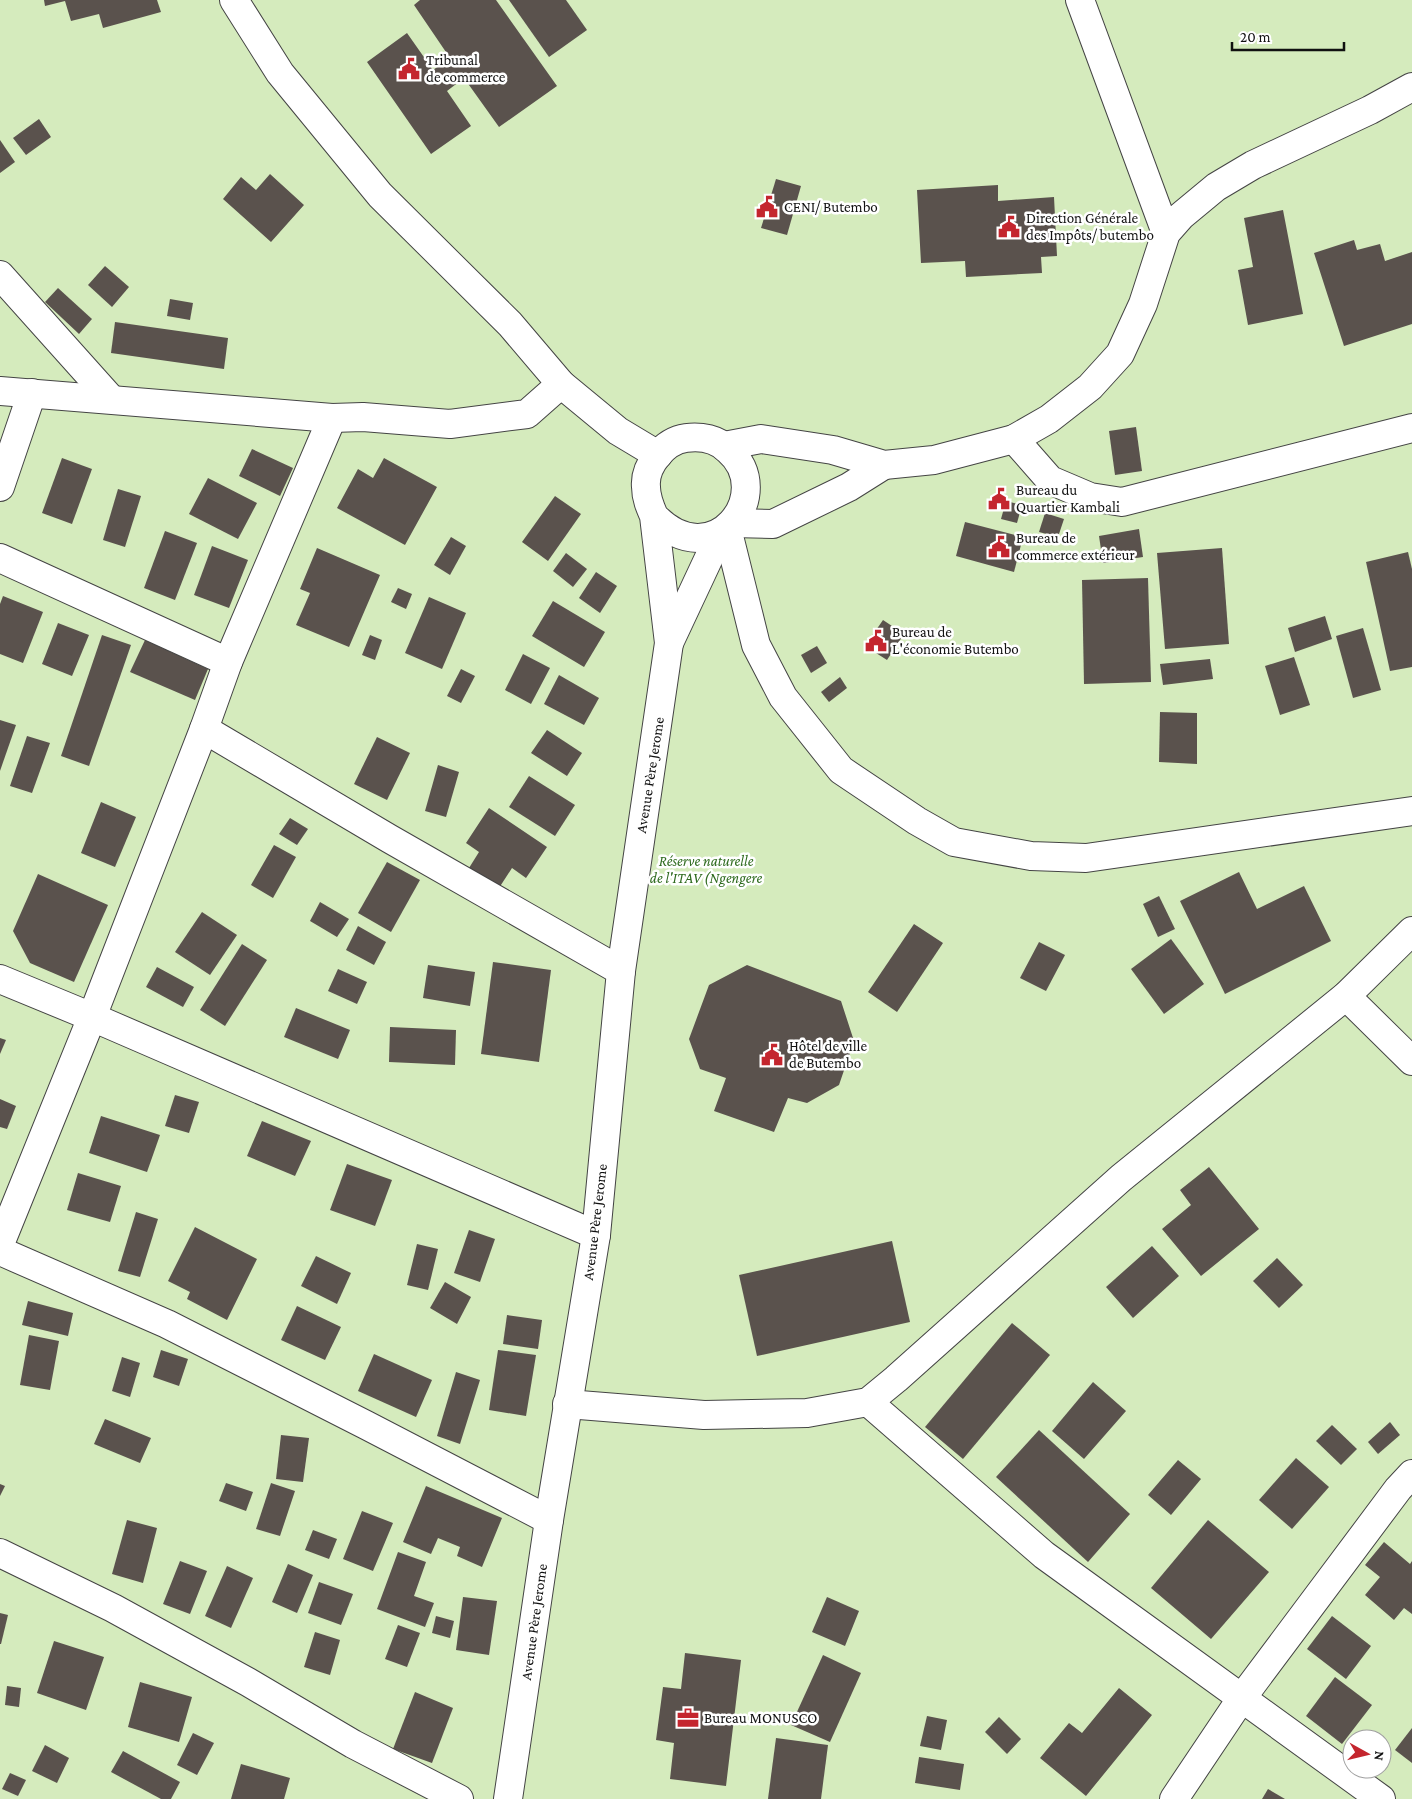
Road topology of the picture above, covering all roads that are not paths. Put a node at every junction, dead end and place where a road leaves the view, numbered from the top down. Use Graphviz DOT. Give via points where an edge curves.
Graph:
graph roads {
  1 [pos="234,0"];
  2 [pos="1080,0"];
  3 [pos="1412,87"];
  4 [pos="1166,233"];
  5 [pos="0,275"];
  6 [pos="561,384"];
  7 [pos="0,391"];
  8 [pos="32,392"];
  9 [pos="111,399"];
  10 [pos="332,418"];
  11 [pos="1412,428"];
  12 [pos="1014,439"];
  13 [pos="724,446"];
  14 [pos="658,455"];
  15 [pos="884,465"];
  16 [pos="0,487"];
  17 [pos="654,516"];
  18 [pos="727,528"];
  19 [pos="0,558"];
  20 [pos="669,642"];
  21 [pos="228,662"];
  22 [pos="204,729"];
  23 [pos="1412,811"];
  24 [pos="1412,930"];
  25 [pos="621,971"];
  26 [pos="0,979"];
  27 [pos="1346,996"];
  28 [pos="92,1018"];
  29 [pos="1412,1061"];
  30 [pos="596,1235"];
  31 [pos="0,1244"];
  32 [pos="0,1251"];
  33 [pos="868,1402"];
  34 [pos="567,1404"];
  35 [pos="1407,1487"];
  36 [pos="549,1520"];
  37 [pos="0,1553"];
  38 [pos="1241,1699"];
  39 [pos="448,1796"];
  40 [pos="508,1799"];
  41 [pos="1174,1799"];
  42 [pos="1381,1799"];
  1 -- 6 [label="street" via="280,73 380,195 510,324"];
  2 -- 4 [label="street"];
  3 -- 4 [label="street" via="1253,165 1216,187"];
  4 -- 12 [label="street" via="1143,304 1120,354 1084,392 1050,419"];
  5 -- 9 [label="street"];
  6 -- 10 [label="street" via="527,414 450,424 363,417"];
  6 -- 14 [label="street" via="618,431"];
  7 -- 8 [label="street"];
  8 -- 9 [label="street"];
  8 -- 16 [label="street"];
  9 -- 10 [label="street"];
  10 -- 21 [label="street"];
  11 -- 12 [label="street" via="1122,502 1090,497 1050,480"];
  12 -- 15 [label="street" via="934,460"];
  13 -- 14 [label="street" via="696,437 669,445"];
  13 -- 15 [label="street" via="770,440 833,450"];
  13 -- 18 [label="street" via="743,468 746,483 746,497"];
  14 -- 17 [label="street" via="645,485 647,502"];
  15 -- 18 [label="street" via="849,487 773,524"];
  17 -- 18 [label="street" via="677,535 692,539 707,538"];
  17 -- 20 [label="street"];
  18 -- 20 [label="street"];
  18 -- 23 [label="street" via="756,645 783,697 841,770 954,842 1031,856 1086,858"];
  19 -- 21 [label="street"];
  20 -- 25 [label="street, Avenue Père Jerome"];
  21 -- 22 [label="street"];
  22 -- 25 [label="street"];
  22 -- 28 [label="street"];
  24 -- 27 [label="street"];
  25 -- 30 [label="street, Avenue Père Jerome"];
  26 -- 28 [label="street"];
  27 -- 29 [label="street"];
  27 -- 33 [label="street" via="1121,1178"];
  28 -- 30 [label="street"];
  28 -- 31 [label="street"];
  30 -- 34 [label="street, Avenue Père Jerome"];
  32 -- 36 [label="street" via="168,1324"];
  33 -- 34 [label="street" via="807,1414 704,1416"];
  33 -- 38 [label="street" via="1044,1555"];
  34 -- 36 [label="street, Avenue Père Jerome"];
  35 -- 38 [label="street"];
  36 -- 40 [label="street, Avenue Père Jerome"];
  37 -- 39 [label="street" via="113,1608"];
  38 -- 41 [label="street"];
  38 -- 42 [label="street"];
}
